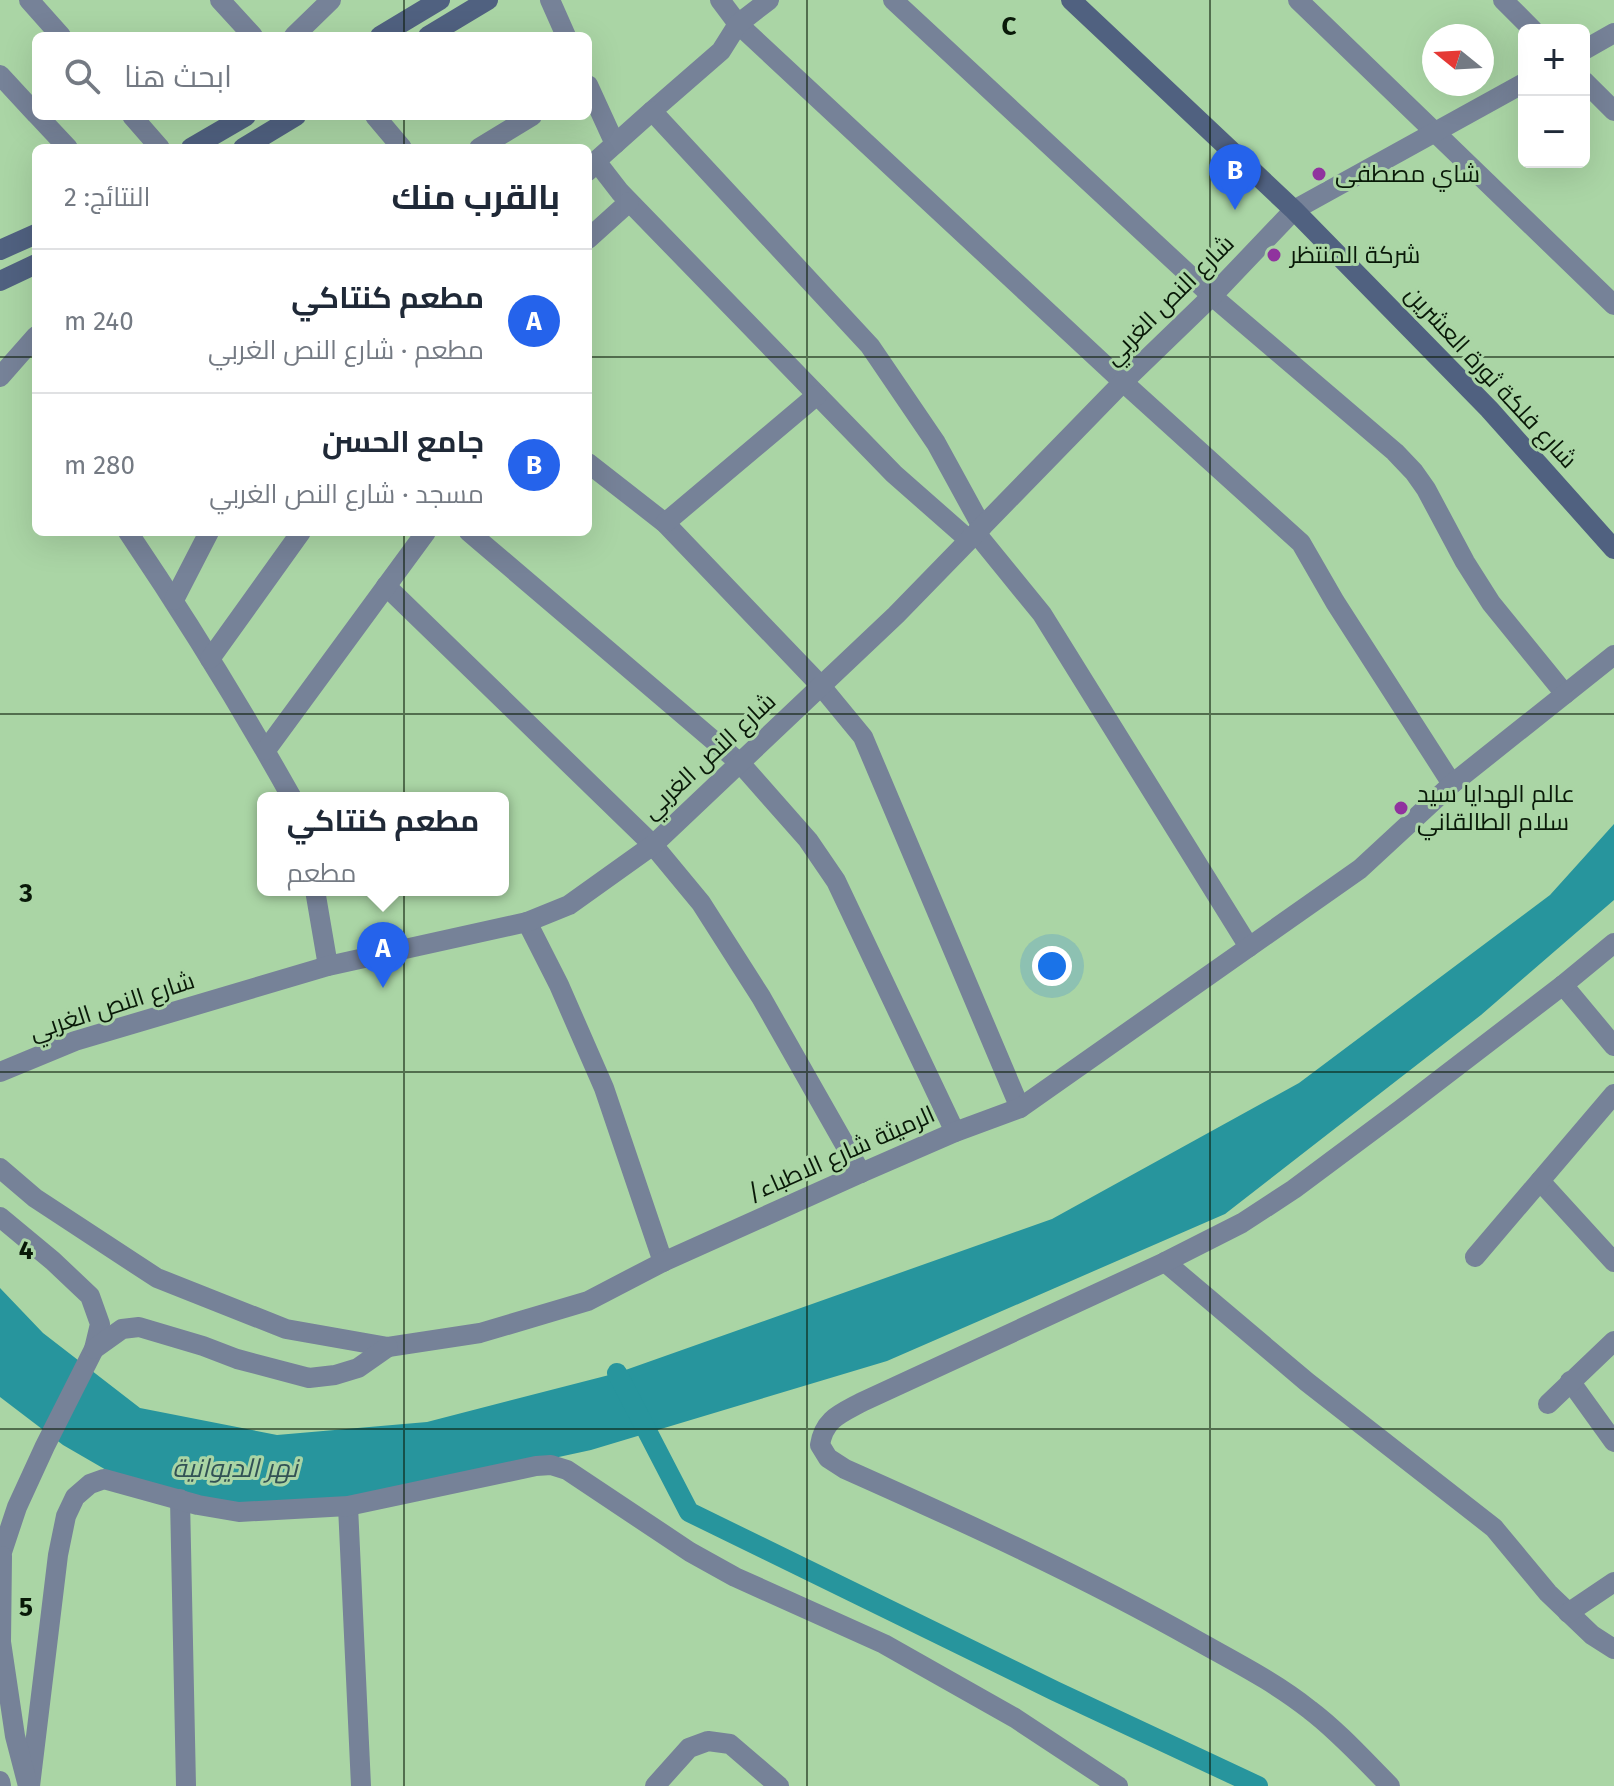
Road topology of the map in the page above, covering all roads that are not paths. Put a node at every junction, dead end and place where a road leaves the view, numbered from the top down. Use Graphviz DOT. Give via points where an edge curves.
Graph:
graph roads {
  1 [pos="29,0"];
  2 [pos="220,0"];
  3 [pos="331,0"];
  4 [pos="440,0"];
  5 [pos="488,0"];
  6 [pos="550,0"];
  7 [pos="720,0"];
  8 [pos="769,0"];
  9 [pos="893,0"];
  10 [pos="1071,0"];
  11 [pos="1298,0"];
  12 [pos="1503,0"];
  13 [pos="738,24"];
  14 [pos="1527,24"];
  15 [pos="57,32"];
  16 [pos="249,32"];
  17 [pos="298,32"];
  18 [pos="387,32"];
  19 [pos="435,32"];
  20 [pos="564,32"];
  21 [pos="1614,33"];
  22 [pos="1590,47"];
  23 [pos="0,75"];
  24 [pos="1518,86"];
  25 [pos="1590,87"];
  26 [pos="592,94"];
  27 [pos="32,110"];
  28 [pos="652,111"];
  29 [pos="1614,111"];
  30 [pos="42,120"];
  31 [pos="136,120"];
  32 [pos="224,120"];
  33 [pos="239,120"];
  34 [pos="289,120"];
  35 [pos="378,120"];
  36 [pos="525,120"];
  37 [pos="1436,132"];
  38 [pos="210,137"];
  39 [pos="64,144"];
  40 [pos="156,144"];
  41 [pos="198,144"];
  42 [pos="250,144"];
  43 [pos="399,144"];
  44 [pos="486,144"];
  45 [pos="615,144"];
  46 [pos="592,166"];
  47 [pos="629,202"];
  48 [pos="1294,210"];
  49 [pos="592,235"];
  50 [pos="32,236"];
  51 [pos="0,250"];
  52 [pos="32,266"];
  53 [pos="0,281"];
  54 [pos="1212,296"];
  55 [pos="1614,305"];
  56 [pos="32,341"];
  57 [pos="0,377"];
  58 [pos="1123,382"];
  59 [pos="817,395"];
  60 [pos="592,466"];
  61 [pos="665,523"];
  62 [pos="976,533"];
  63 [pos="131,536"];
  64 [pos="207,536"];
  65 [pos="298,536"];
  66 [pos="423,536"];
  67 [pos="474,536"];
  68 [pos="1614,549"];
  69 [pos="386,586"];
  70 [pos="174,600"];
  71 [pos="1614,655"];
  72 [pos="210,659"];
  73 [pos="821,686"];
  74 [pos="1565,694"];
  75 [pos="266,750"];
  76 [pos="740,763"];
  77 [pos="1452,784"];
  78 [pos="289,792"];
  79 [pos="653,845"];
  80 [pos="316,896"];
  81 [pos="527,922"];
  82 [pos="1614,943"];
  83 [pos="1249,947"];
  84 [pos="328,966"];
  85 [pos="1563,985"];
  86 [pos="1614,1046"];
  87 [pos="0,1072"];
  88 [pos="1614,1094"];
  89 [pos="1020,1108"];
  90 [pos="955,1132"];
  91 [pos="0,1168"];
  92 [pos="861,1173"];
  93 [pos="1540,1181"];
  94 [pos="0,1217"];
  95 [pos="1475,1257"];
  96 [pos="663,1262"];
  97 [pos="1165,1262"];
  98 [pos="1614,1262"];
  99 [pos="1614,1341"];
  100 [pos="388,1347"];
  101 [pos="94,1349"];
  102 [pos="1570,1381"];
  103 [pos="1548,1404"];
  104 [pos="1614,1442"];
  105 [pos="180,1499"];
  106 [pos="348,1506"];
  107 [pos="1,1559"];
  108 [pos="1614,1582"];
  109 [pos="1568,1613"];
  110 [pos="1614,1649"];
  111 [pos="29,1786"];
  112 [pos="186,1786"];
  113 [pos="361,1786"];
  114 [pos="655,1786"];
  115 [pos="779,1786"];
  116 [pos="1118,1786"];
  117 [pos="1390,1786"];
  1 -- 15 [label="street"];
  2 -- 16 [label="street"];
  3 -- 17 [label="street"];
  4 -- 18 [label="main road"];
  5 -- 19 [label="main road"];
  6 -- 20 [label="street"];
  7 -- 13 [label="street"];
  8 -- 13 [label="street"];
  9 -- 54 [label="street"];
  10 -- 48 [label="main road, شارع فلكة ثورة العشرين"];
  11 -- 37 [label="street"];
  12 -- 14 [label="street"];
  13 -- 28 [label="street" via="721,51"];
  13 -- 58 [label="street"];
  21 -- 22 [label="street"];
  23 -- 27 [label="street"];
  24 -- 37 [label="street, شارع النص الغربي"];
  25 -- 29 [label="street"];
  26 -- 45 [label="street"];
  28 -- 45 [label="street"];
  28 -- 62 [label="street" via="870,346 936,443"];
  30 -- 39 [label="street"];
  31 -- 40 [label="street"];
  32 -- 38 [label="street"];
  33 -- 38 [label="main road"];
  34 -- 42 [label="main road"];
  35 -- 43 [label="street"];
  36 -- 44 [label="street"];
  37 -- 48 [label="street, شارع النص الغربي"];
  37 -- 55 [label="street"];
  38 -- 41 [label="main road"];
  45 -- 46 [label="street"];
  46 -- 47 [label="street"];
  47 -- 49 [label="street"];
  47 -- 59 [label="street"];
  48 -- 54 [label="street, شارع النص الغربي"];
  48 -- 68 [label="main road, شارع فلكة ثورة العشرين" via="1489,409"];
  50 -- 51 [label="main road"];
  52 -- 53 [label="main road"];
  54 -- 58 [label="street, شارع النص الغربي"];
  54 -- 74 [label="street" via="1414,472 1491,603"];
  56 -- 57 [label="street"];
  58 -- 62 [label="street, شارع النص الغربي"];
  58 -- 77 [label="street" via="1301,543"];
  59 -- 61 [label="street"];
  59 -- 62 [label="street" via="894,474"];
  60 -- 61 [label="street"];
  61 -- 73 [label="street"];
  62 -- 73 [label="street, شارع النص الغربي"];
  62 -- 83 [label="street" via="1042,614"];
  63 -- 70 [label="street"];
  64 -- 70 [label="street"];
  65 -- 72 [label="street"];
  66 -- 69 [label="street"];
  67 -- 76 [label="street"];
  69 -- 75 [label="street"];
  69 -- 79 [label="street"];
  70 -- 72 [label="street"];
  71 -- 74 [label="street, /الرميثة شارع الاطباء"];
  72 -- 75 [label="street"];
  73 -- 76 [label="street, شارع النص الغربي"];
  73 -- 89 [label="street" via="863,737"];
  74 -- 77 [label="street, /الرميثة شارع الاطباء"];
  75 -- 78 [label="street"];
  76 -- 79 [label="street, شارع النص الغربي"];
  76 -- 90 [label="street" via="808,840 836,881"];
  77 -- 83 [label="street, /الرميثة شارع الاطباء" via="1360,869"];
  79 -- 81 [label="street, شارع النص الغربي" via="569,905"];
  79 -- 92 [label="street" via="701,903 761,997"];
  80 -- 84 [label="street"];
  81 -- 84 [label="street, شارع النص الغربي"];
  81 -- 96 [label="street" via="604,1088"];
  82 -- 85 [label="street"];
  83 -- 89 [label="street, /الرميثة شارع الاطباء"];
  84 -- 87 [label="street, شارع النص الغربي" via="75,1041"];
  85 -- 86 [label="street"];
  85 -- 97 [label="street" via="1294,1189"];
  88 -- 93 [label="street"];
  89 -- 90 [label="street, /الرميثة شارع الاطباء"];
  90 -- 92 [label="street, /الرميثة شارع الاطباء"];
  91 -- 100 [label="street, /الرميثة شارع الاطباء" via="35,1198 157,1278 286,1329"];
  92 -- 96 [label="street, /الرميثة شارع الاطباء"];
  93 -- 95 [label="street"];
  93 -- 98 [label="street"];
  94 -- 101 [label="street" via="90,1296 100,1324"];
  96 -- 100 [label="street, /الرميثة شارع الاطباء" via="588,1301 480,1333"];
  97 -- 109 [label="street" via="1307,1382 1494,1528"];
  97 -- 117 [label="street" via="862,1402 832,1418 820,1445 845,1469 1135,1605 1277,1686"];
  99 -- 102 [label="street"];
  100 -- 101 [label="street" via="358,1368 309,1378 139,1327 122,1329"];
  101 -- 107 [label="street" via="17,1507"];
  102 -- 103 [label="street"];
  102 -- 104 [label="street"];
  105 -- 106 [label="street" via="239,1512"];
  105 -- 111 [label="street" via="104,1479 75,1497 58,1555"];
  105 -- 112 [label="street"];
  106 -- 113 [label="street"];
  106 -- 116 [label="street" via="536,1466 567,1470 690,1552 884,1644 1015,1718"];
  107 -- 111 [label="street" via="1,1642 15,1736"];
  108 -- 109 [label="street"];
  109 -- 110 [label="street"];
  114 -- 115 [label="street" via="689,1748 708,1741 730,1744"];
}
